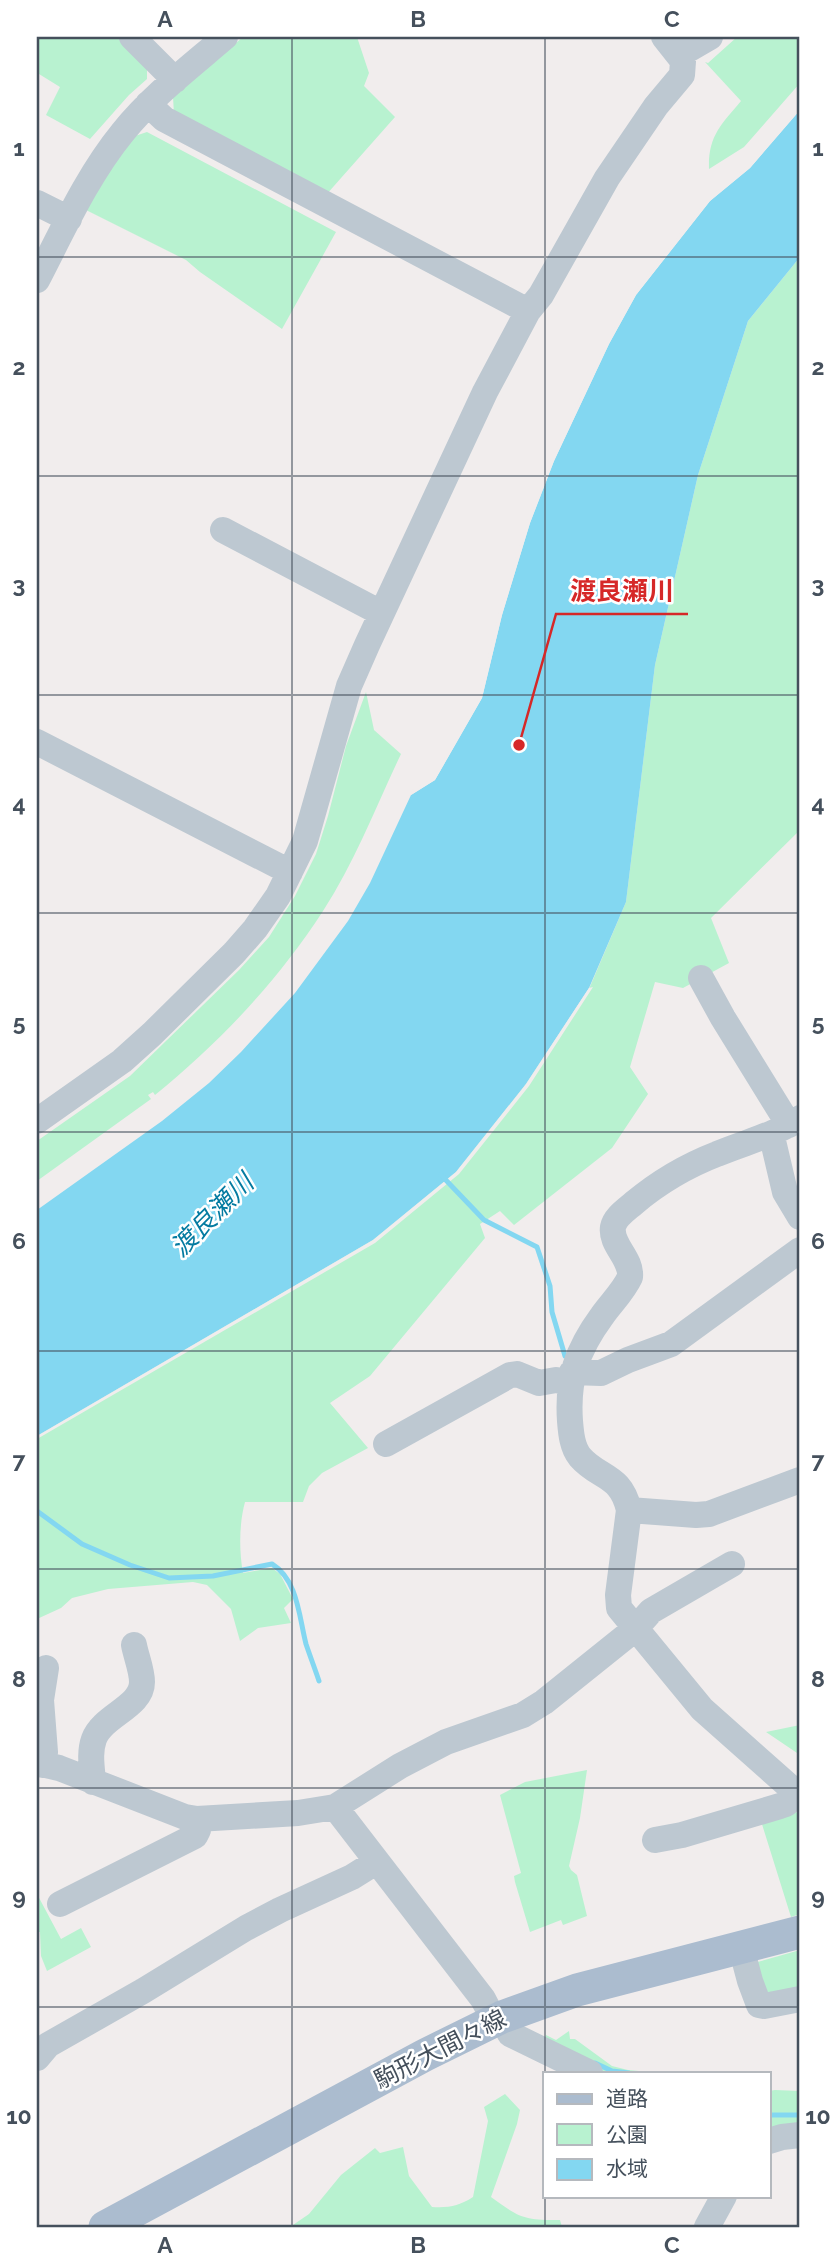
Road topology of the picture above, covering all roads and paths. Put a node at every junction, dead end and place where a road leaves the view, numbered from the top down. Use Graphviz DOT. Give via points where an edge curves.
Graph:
graph roads {
  1 [pos="132,37"];
  2 [pos="225,37"];
  3 [pos="708,37"];
  4 [pos="671,46"];
  5 [pos="175,80"];
  6 [pos="148,104"];
  7 [pos="37,203"];
  8 [pos="69,219"];
  9 [pos="37,280"];
  10 [pos="527,311"];
  11 [pos="223,530"];
  12 [pos="381,613"];
  13 [pos="37,742"];
  14 [pos="290,872"];
  15 [pos="701,978"];
  16 [pos="37,1121"];
  17 [pos="786,1126"];
  18 [pos="800,1217"];
  19 [pos="800,1250"];
  20 [pos="571,1377"];
  21 [pos="386,1444"];
  22 [pos="800,1480"];
  23 [pos="629,1510"];
  24 [pos="732,1564"];
  25 [pos="635,1629"];
  26 [pos="134,1645"];
  27 [pos="46,1668"];
  28 [pos="40,1764"];
  29 [pos="93,1782"];
  30 [pos="799,1794"];
  31 [pos="335,1807"];
  32 [pos="197,1819"];
  33 [pos="655,1840"];
  34 [pos="376,1862"];
  35 [pos="60,1904"];
  36 [pos="800,1932"];
  37 [pos="741,1947"];
  38 [pos="800,1999"];
  39 [pos="498,2019"];
  40 [pos="37,2058"];
  41 [pos="588,2072"];
  42 [pos="800,2136"];
  43 [pos="770,2141"];
  44 [pos="723,2198"];
  45 [pos="111,2226"];
  46 [pos="708,2227"];
  1 -- 5 [label="street"];
  2 -- 5 [label="street"];
  3 -- 4 [label="street"];
  4 -- 10 [label="street" via="684,68 682,75 607,178 541,295"];
  5 -- 6 [label="street"];
  6 -- 8 [label="street" via="109,151"];
  6 -- 10 [label="street" via="164,119"];
  7 -- 8 [label="street"];
  8 -- 9 [label="street"];
  10 -- 12 [label="street"];
  11 -- 12 [label="street"];
  12 -- 14 [label="street" via="349,686 314,815"];
  13 -- 14 [label="street"];
  14 -- 16 [label="street" via="255,929 152,1034"];
  15 -- 17 [label="street"];
  17 -- 18 [label="street" via="773,1141 785,1192"];
  17 -- 20 [label="street" via="674,1174 619,1215 613,1236 627,1260 630,1277 590,1334"];
  19 -- 20 [label="street" via="671,1344 601,1373"];
  20 -- 21 [label="street" via="538,1383 510,1375"];
  20 -- 23 [label="street" via="573,1444 582,1460 621,1489"];
  22 -- 23 [label="street" via="709,1514"];
  23 -- 25 [label="street" via="618,1602"];
  24 -- 25 [label="street" via="651,1611"];
  25 -- 30 [label="street" via="702,1709"];
  25 -- 31 [label="street" via="523,1716 446,1742"];
  26 -- 29 [label="street" via="140,1691 97,1732 90,1757"];
  27 -- 28 [label="street" via="41,1700 45,1752"];
  28 -- 29 [label="street"];
  29 -- 32 [label="street"];
  30 -- 33 [label="street" via="786,1804"];
  31 -- 32 [label="street"];
  31 -- 34 [label="street"];
  32 -- 35 [label="street" via="195,1836"];
  34 -- 39 [label="street"];
  34 -- 40 [label="street" via="246,1928 48,2045"];
  36 -- 37 [label="main road, 駒形大間々線"];
  37 -- 38 [label="street" via="759,2005"];
  37 -- 39 [label="main road, 駒形大間々線" via="577,1990"];
  39 -- 41 [label="street" via="510,2034"];
  39 -- 45 [label="main road, 駒形大間々線"];
  42 -- 43 [label="street"];
  44 -- 46 [label="street"];
}
